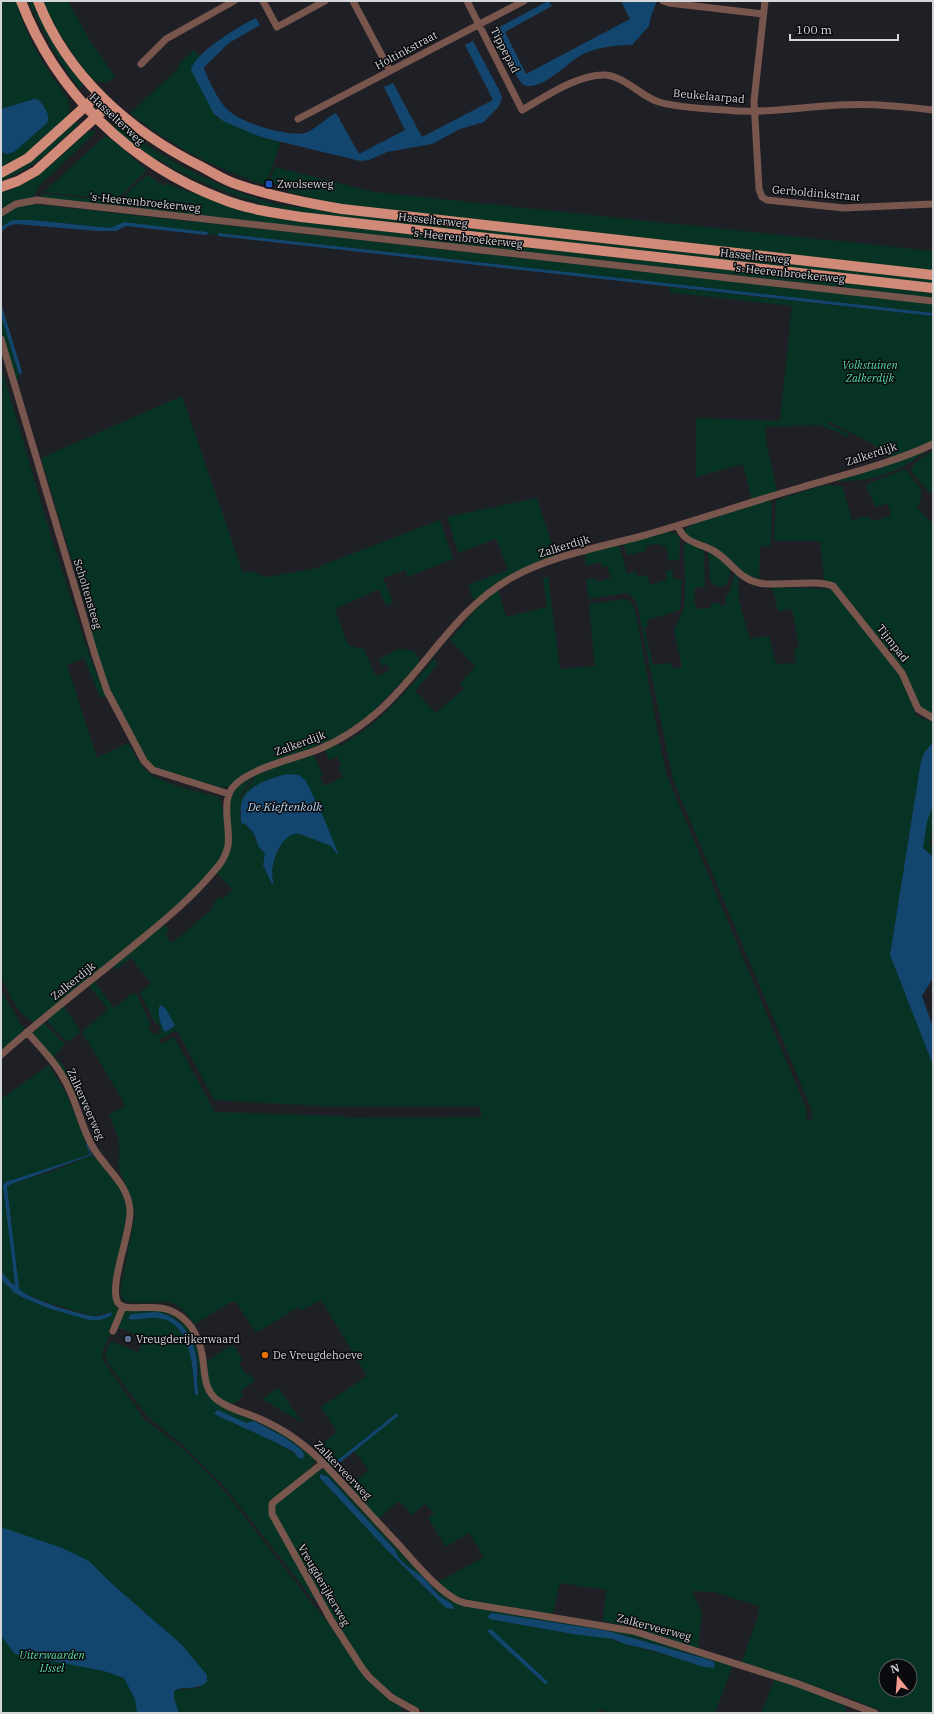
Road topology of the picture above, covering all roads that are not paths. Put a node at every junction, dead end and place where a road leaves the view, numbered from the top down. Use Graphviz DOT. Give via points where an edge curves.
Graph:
graph roads {
  1 [pos="21,1"];
  2 [pos="38,1"];
  3 [pos="234,1"];
  4 [pos="263,1"];
  5 [pos="325,1"];
  6 [pos="353,1"];
  7 [pos="467,1"];
  8 [pos="524,1"];
  9 [pos="663,1"];
  10 [pos="765,1"];
  11 [pos="763,14"];
  12 [pos="479,25"];
  13 [pos="141,64"];
  14 [pos="390,71"];
  15 [pos="99,94"];
  16 [pos="110,105"];
  17 [pos="85,106"];
  18 [pos="522,110"];
  19 [pos="933,110"];
  20 [pos="756,111"];
  21 [pos="96,118"];
  22 [pos="298,119"];
  23 [pos="1,173"];
  24 [pos="1,187"];
  25 [pos="933,204"];
  26 [pos="1,213"];
  27 [pos="933,275"];
  28 [pos="933,288"];
  29 [pos="933,301"];
  30 [pos="1,340"];
  31 [pos="933,444"];
  32 [pos="678,526"];
  33 [pos="933,718"];
  34 [pos="229,794"];
  35 [pos="27,1032"];
  36 [pos="1,1056"];
  37 [pos="123,1307"];
  38 [pos="113,1331"];
  39 [pos="323,1463"];
  40 [pos="416,1713"];
  41 [pos="875,1713"];
  1 -- 17 [label="main road, Hasselterweg" via="40,44 67,85"];
  2 -- 15 [label="main road, Hasselterweg" via="75,66"];
  3 -- 13 [label="street" via="166,39"];
  4 -- 5 [label="street" via="277,27"];
  6 -- 14 [label="street"];
  7 -- 12 [label="street, Tippepad"];
  8 -- 12 [label="street, Holtinkstraat"];
  9 -- 11 [label="street"];
  10 -- 11 [label="street, Gerboldinkstraat"];
  11 -- 20 [label="street, Gerboldinkstraat" via="754,101"];
  12 -- 14 [label="street, Holtinkstraat"];
  12 -- 18 [label="street, Tippepad"];
  14 -- 22 [label="street, Holtinkstraat"];
  15 -- 16 [label="main road, Hasselterweg"];
  15 -- 17 [label="main road"];
  16 -- 21 [label="main road"];
  16 -- 27 [label="main road, Hasselterweg" via="145,134 176,154 234,183 298,202"];
  17 -- 21 [label="main road, Hasselterweg"];
  17 -- 23 [label="main road" via="36,152 22,163"];
  18 -- 20 [label="street, Beukelaarpad" via="582,79 606,75 658,102"];
  19 -- 20 [label="street, Beukelaarpad" via="879,104"];
  20 -- 25 [label="street, Gerboldinkstraat" via="760,189 762,197 767,200 844,208"];
  21 -- 24 [label="main road" via="36,171"];
  21 -- 28 [label="main road, Hasselterweg" via="139,156 171,176 222,200 274,213"];
  26 -- 29 [label="street, 's-Heerenbroekerweg" via="16,204 36,200"];
  30 -- 34 [label="street, Scholtensteeg" via="107,691 144,761 152,770"];
  31 -- 32 [label="street, Zalkerdijk" via="888,461"];
  32 -- 33 [label="street, Tijmpad" via="685,538 719,554 749,580 760,583 833,586 902,673 918,709"];
  32 -- 34 [label="street, Zalkerdijk" via="560,559 526,570 503,582 472,607 397,692 363,724 340,740 247,777 234,785"];
  34 -- 35 [label="street, Zalkerdijk" via="228,845 225,856 216,870 160,923"];
  35 -- 36 [label="street, Zalkerdijk"];
  35 -- 37 [label="street, Zalkerveerweg" via="63,1076 94,1148 114,1172 127,1194 130,1219 115,1290 116,1300"];
  37 -- 38 [label="street"];
  37 -- 39 [label="street, Zalkerveerweg" via="155,1306 181,1316 200,1345 207,1387 215,1398 289,1434"];
  39 -- 40 [label="street, Vreugderijkerweg" via="275,1501 272,1504 272,1514 331,1620 362,1668 379,1687"];
  39 -- 41 [label="street, Zalkerveerweg" via="418,1566 446,1593 461,1602 633,1631 796,1683"];
}
